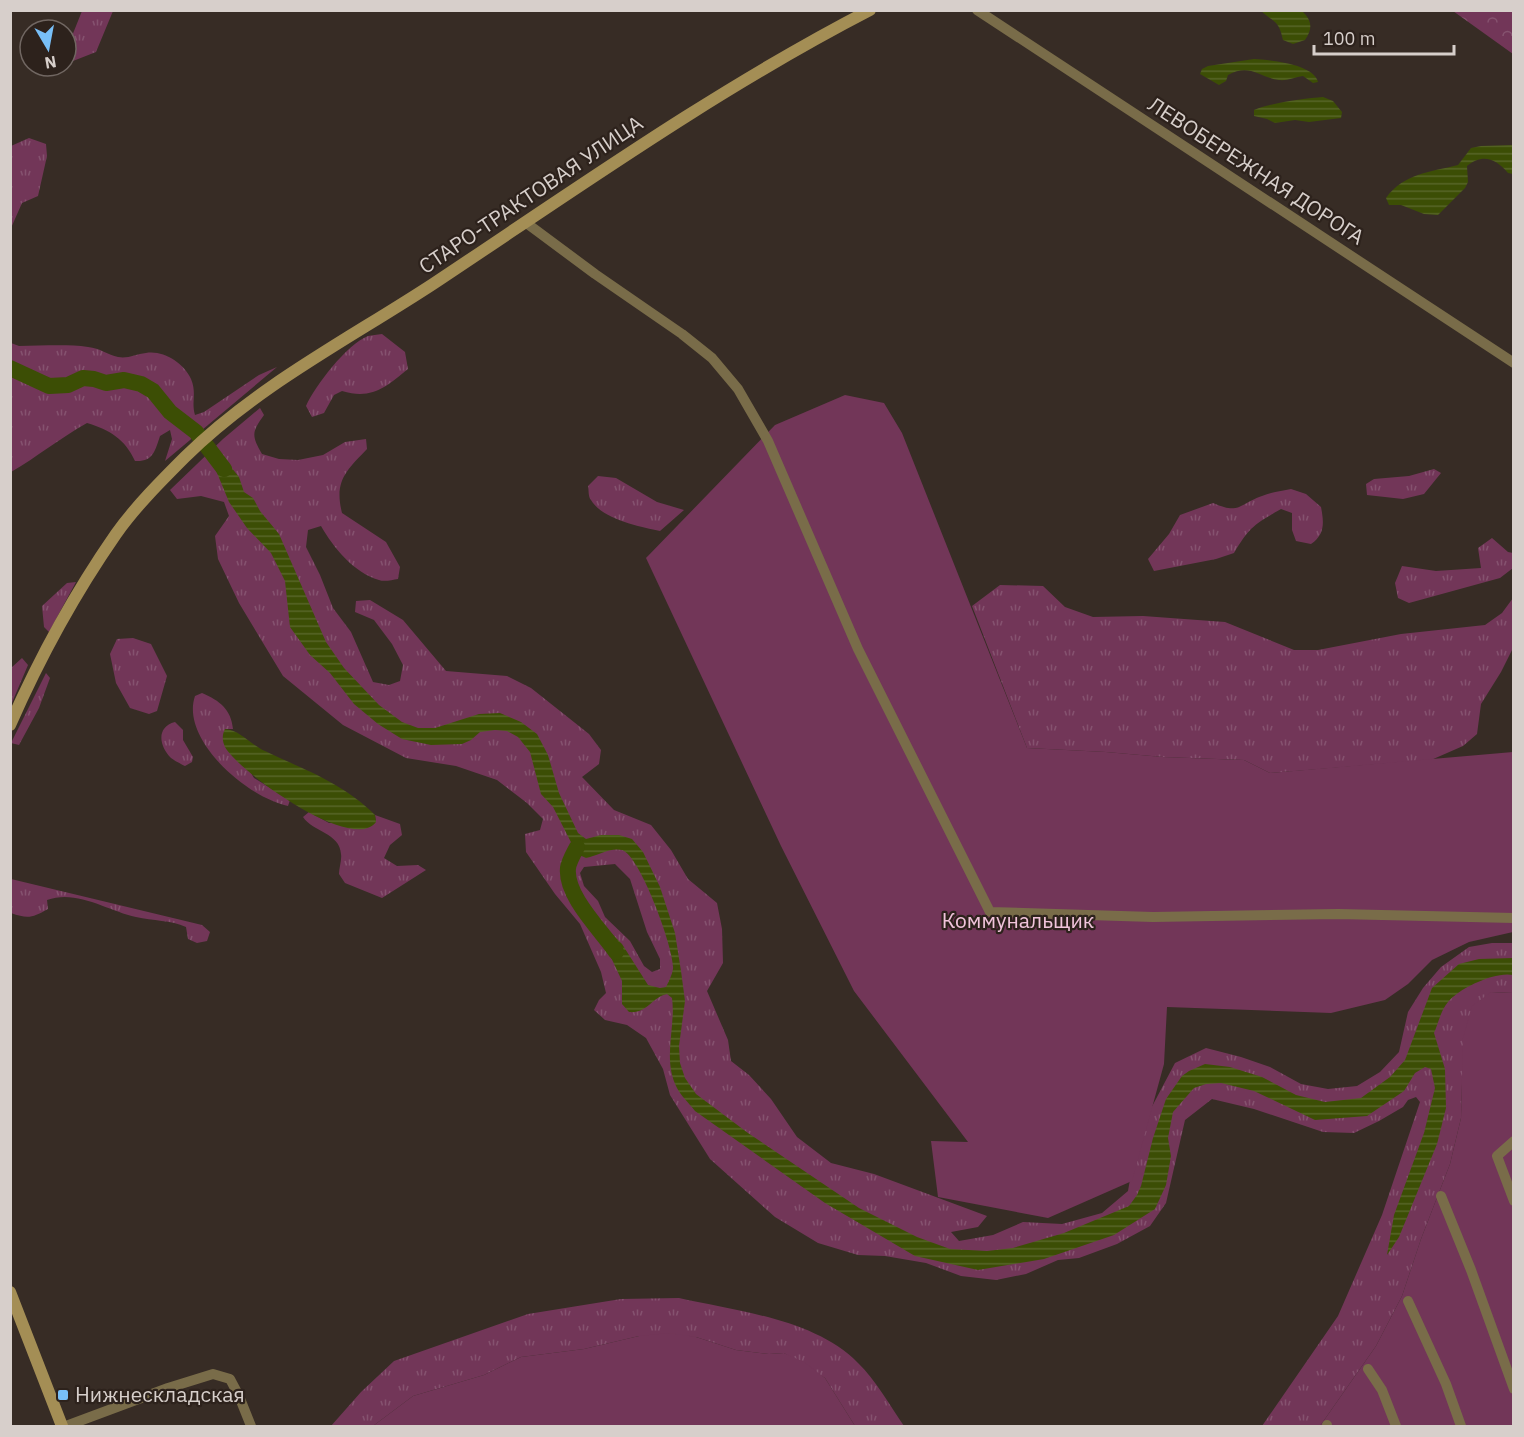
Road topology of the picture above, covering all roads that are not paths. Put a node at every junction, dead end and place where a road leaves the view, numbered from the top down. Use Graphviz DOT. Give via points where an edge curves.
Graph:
graph roads {
  1 [pos="870,10"];
  2 [pos="977,10"];
  3 [pos="525,222"];
  4 [pos="1514,363"];
  5 [pos="10,725"];
  6 [pos="1514,918"];
  7 [pos="1514,1141"];
  8 [pos="1441,1196"];
  9 [pos="1514,1201"];
  10 [pos="10,1292"];
  11 [pos="1408,1300"];
  12 [pos="1368,1369"];
  13 [pos="1514,1389"];
  14 [pos="64,1426"];
  15 [pos="251,1426"];
  16 [pos="1396,1426"];
  17 [pos="1461,1426"];
  1 -- 3 [label="street, СТАРО-ТРАКТОВАЯ УЛИЦА" via="663,130"];
  2 -- 4 [label="street, ЛЕВОБЕРЕЖНАЯ ДОРОГА"];
  3 -- 5 [label="street, СТАРО-ТРАКТОВАЯ УЛИЦА" via="271,387 186,456 117,533 67,613"];
  3 -- 6 [label="street" via="682,334 712,358 738,389 768,441 858,649 990,912 1153,917"];
  7 -- 9 [label="street" via="1497,1156"];
  8 -- 13 [label="street"];
  10 -- 14 [label="street"];
  11 -- 17 [label="street"];
  12 -- 16 [label="street" via="1382,1390"];
  14 -- 15 [label="street" via="213,1374 230,1379"];
}
